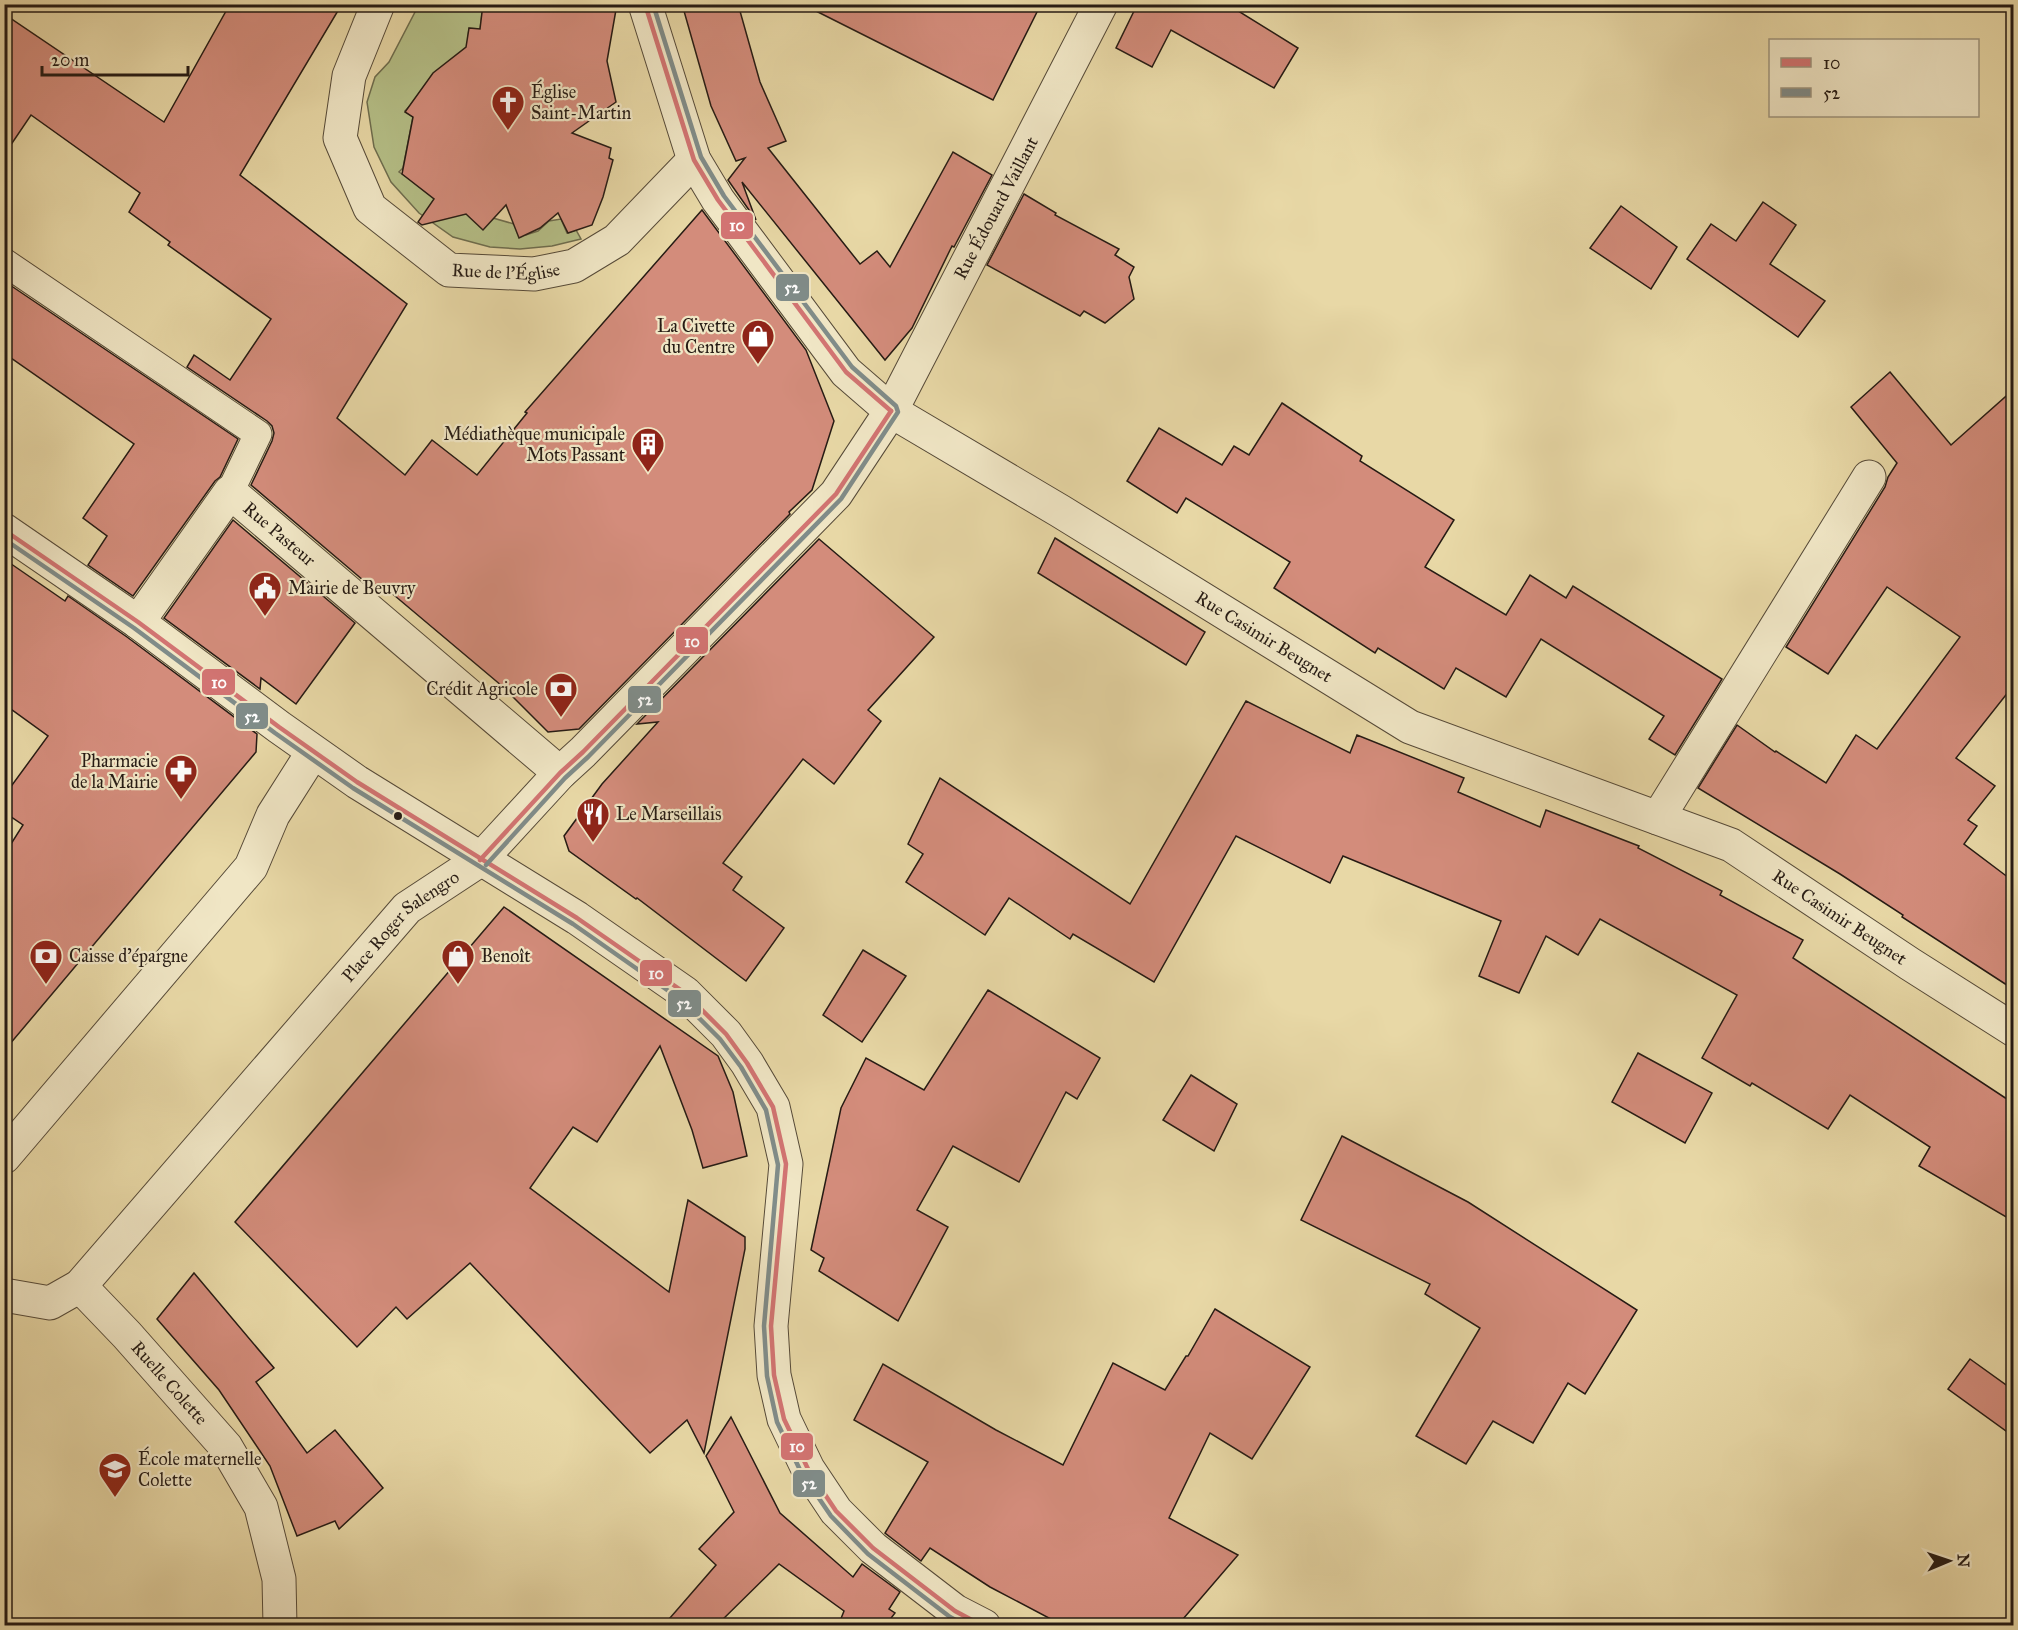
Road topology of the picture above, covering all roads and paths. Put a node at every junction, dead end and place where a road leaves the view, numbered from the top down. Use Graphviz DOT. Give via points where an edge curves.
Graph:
graph roads {
  1 [pos="378,4"];
  2 [pos="645,4"];
  3 [pos="1101,4"];
  4 [pos="694,160"];
  5 [pos="4,262"];
  6 [pos="891,411"];
  7 [pos="1869,477"];
  8 [pos="230,492"];
  9 [pos="4,530"];
  10 [pos="138,622"];
  11 [pos="313,752"];
  12 [pos="560,773"];
  13 [pos="1658,818"];
  14 [pos="480,860"];
  15 [pos="2013,1030"];
  16 [pos="4,1157"];
  17 [pos="80,1286"];
  18 [pos="4,1295"];
  19 [pos="280,1626"];
  20 [pos="984,1626"];
  1 -- 4 [label="street, Rue de l'Église" via="349,75 340,138 370,208 449,270 534,274 574,266 617,240"];
  2 -- 4 [label="street, Rue Casimir Beugnet"];
  3 -- 6 [label="street, Rue Édouard Vaillant"];
  4 -- 6 [label="street, Rue Casimir Beugnet" via="718,200 846,372"];
  5 -- 8 [label="lane" via="258,434"];
  6 -- 12 [label="street, Rue Édouard Vaillant" via="836,494"];
  6 -- 13 [label="street, Rue Casimir Beugnet" via="1410,728"];
  7 -- 13 [label="street"];
  8 -- 10 [label="street, Rue Pasteur"];
  8 -- 12 [label="street, Rue Pasteur"];
  9 -- 10 [label="street"];
  10 -- 11 [label="street"];
  11 -- 14 [label="street, Place Roger Salengro"];
  11 -- 16 [label="street" via="273,815 251,867"];
  12 -- 14 [label="street, Rue Édouard Vaillant"];
  13 -- 15 [label="street, Rue Casimir Beugnet" via="1731,845"];
  14 -- 17 [label="street, Place Roger Salengro" via="407,908"];
  14 -- 20 [label="street" via="577,918 685,993 726,1034 747,1063 773,1107 786,1164 771,1326 774,1375 784,1419 808,1469 836,1511 873,1548 955,1611"];
  17 -- 18 [label="street, Place Roger Salengro" via="50,1303"];
  17 -- 19 [label="street, Ruelle Colette" via="226,1447 238,1467 261,1507 279,1579"];
}
